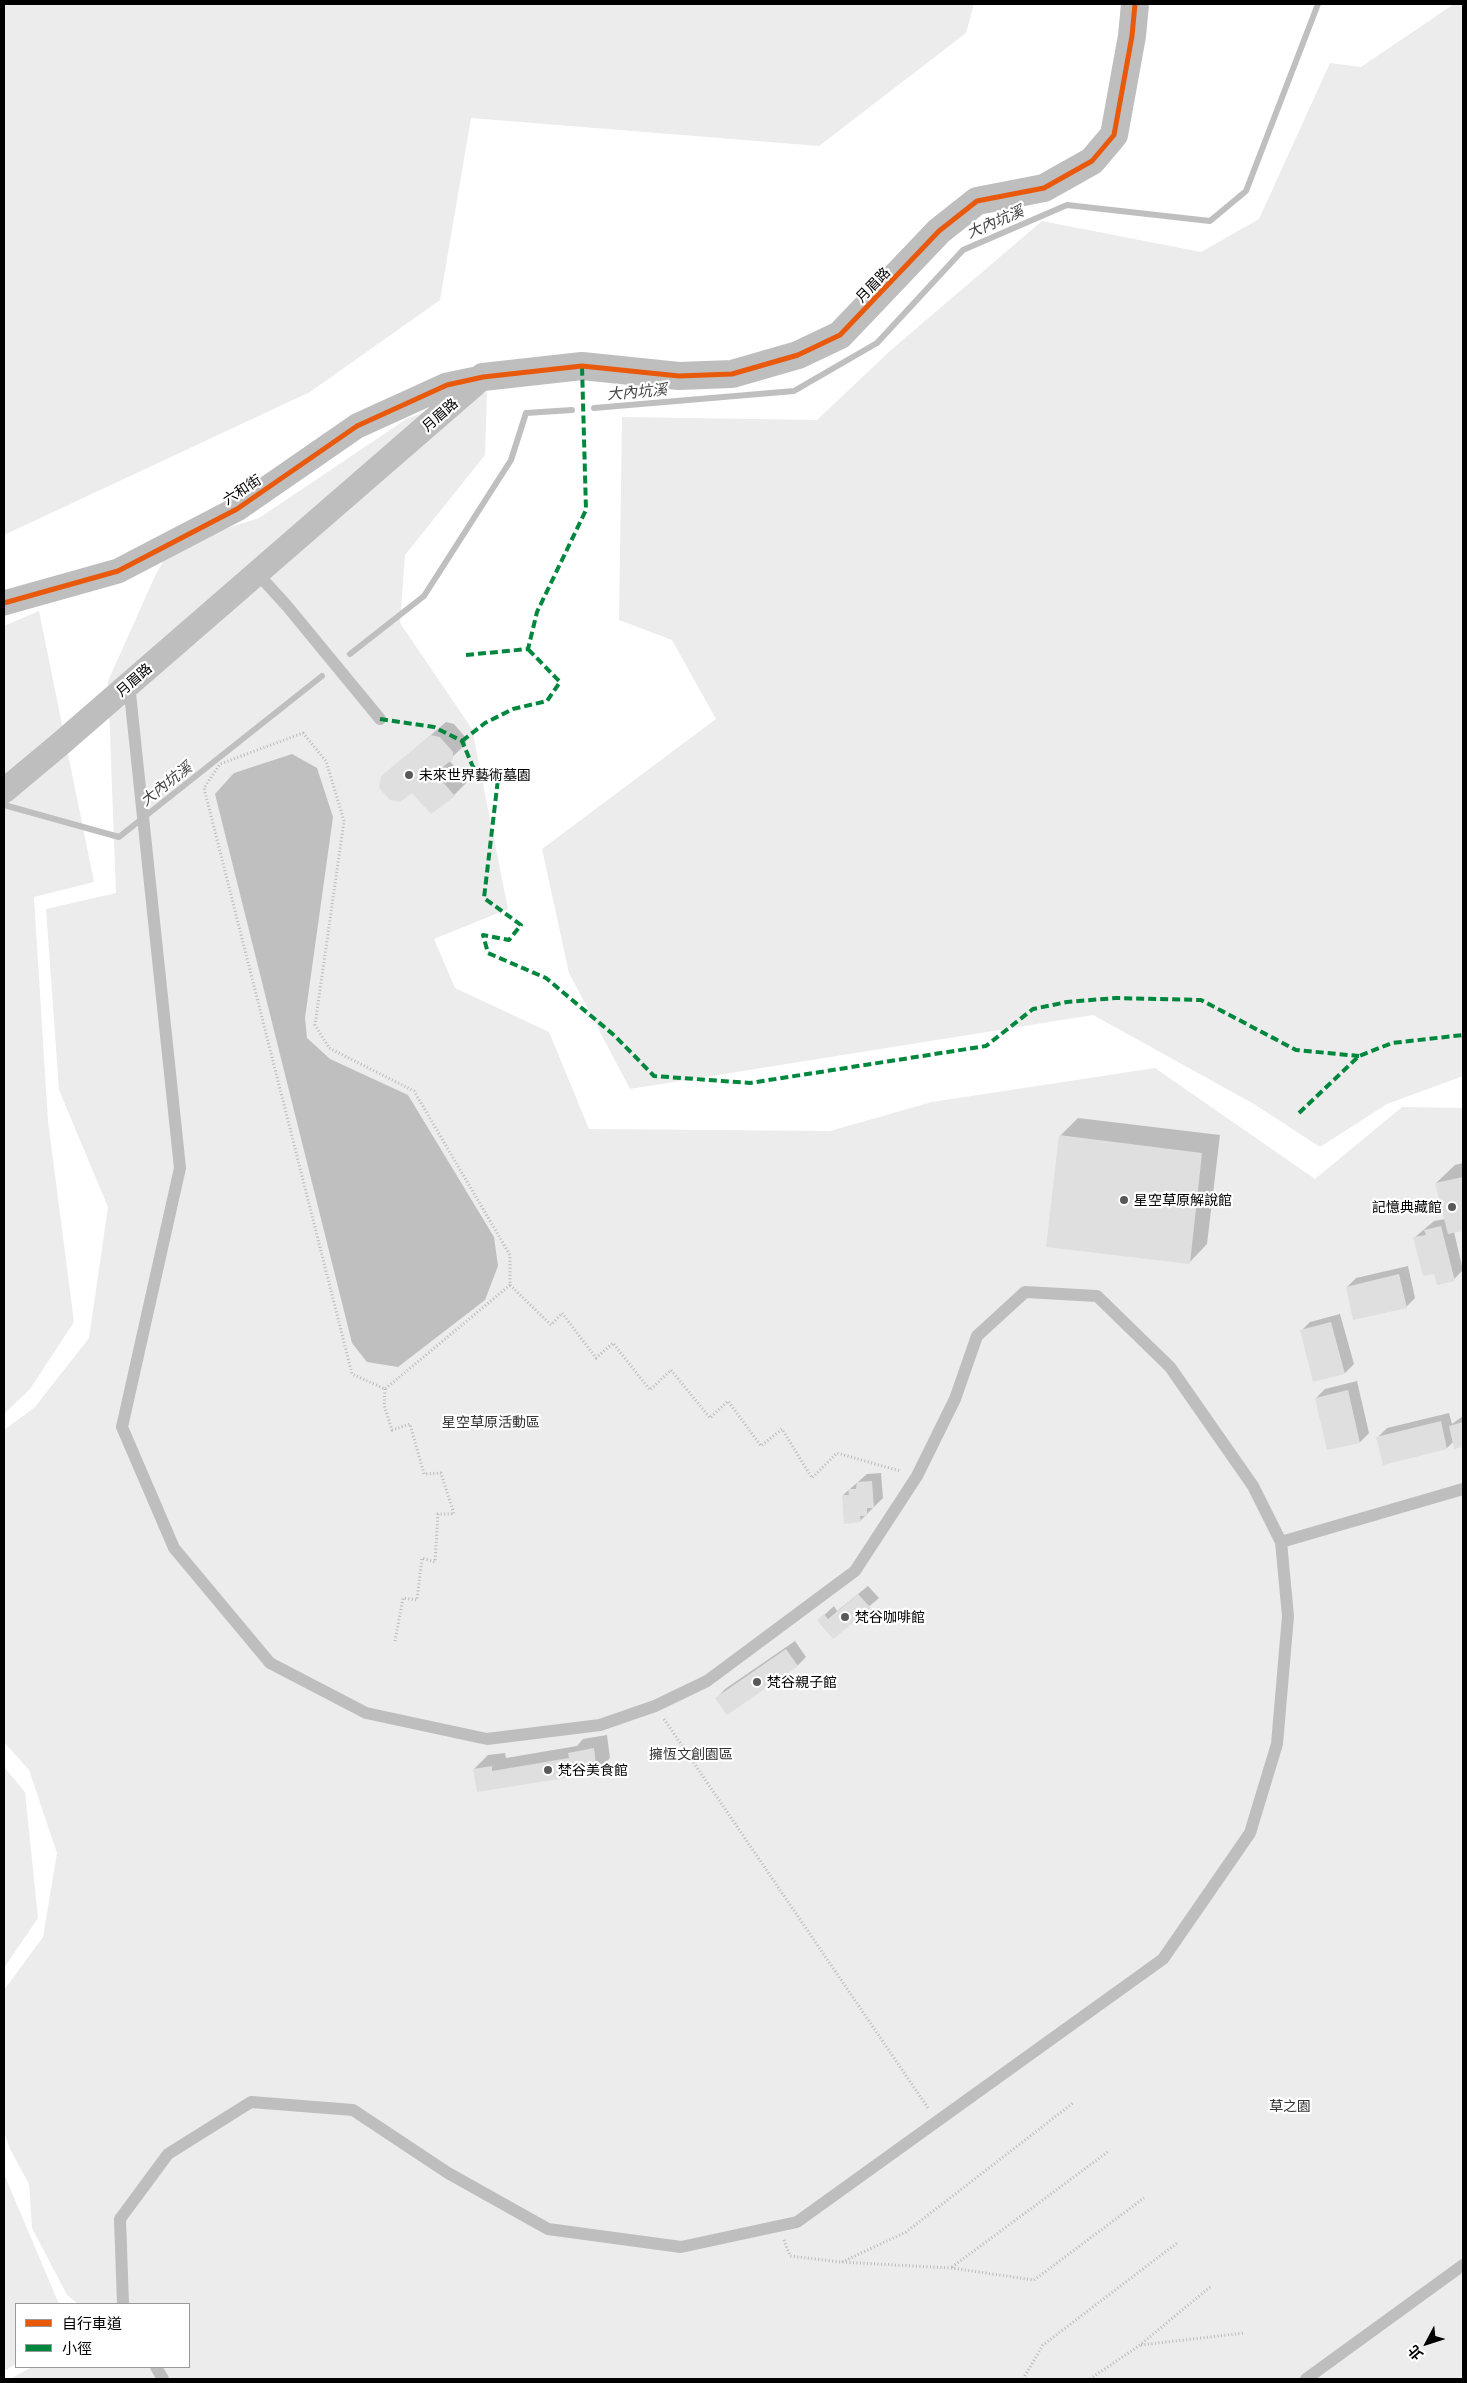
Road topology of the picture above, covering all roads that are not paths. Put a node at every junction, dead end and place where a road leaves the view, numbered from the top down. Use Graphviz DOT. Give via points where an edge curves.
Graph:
graph roads {
  1 [pos="1135,4"];
  2 [pos="484,377"];
  3 [pos="257,573"];
  4 [pos="4,603"];
  5 [pos="129,684"];
  6 [pos="380,719"];
  7 [pos="4,791"];
  8 [pos="1463,1489"];
  9 [pos="1281,1542"];
  10 [pos="1463,2265"];
  11 [pos="123,2303"];
  12 [pos="157,2368"];
  13 [pos="163,2379"];
  14 [pos="1306,2379"];
  1 -- 2 [label="street, 月眉路" via="1114,135 1092,161 1044,188 977,201 938,231 840,335 798,355 732,374 679,376 582,366"];
  2 -- 3 [label="street, 月眉路"];
  2 -- 4 [label="street, 六和街" via="448,385 357,426 237,509 118,571"];
  3 -- 5 [label="street, 月眉路"];
  3 -- 6 [label="lane"];
  5 -- 7 [label="street, 月眉路"];
  5 -- 9 [label="lane" via="180,1168 122,1427 174,1548 270,1663 366,1714 486,1739 600,1725 655,1706 707,1681 855,1571 917,1476 955,1399 977,1336 1025,1292 1097,1296 1170,1367 1253,1486"];
  8 -- 9 [label="lane"];
  9 -- 11 [label="lane" via="1288,1616 1277,1744 1250,1832 1164,1959 797,2222 681,2247 548,2229 448,2174 353,2110 251,2102 168,2154 120,2219"];
  10 -- 14 [label="lane"];
  12 -- 13 [label="lane"];
}
